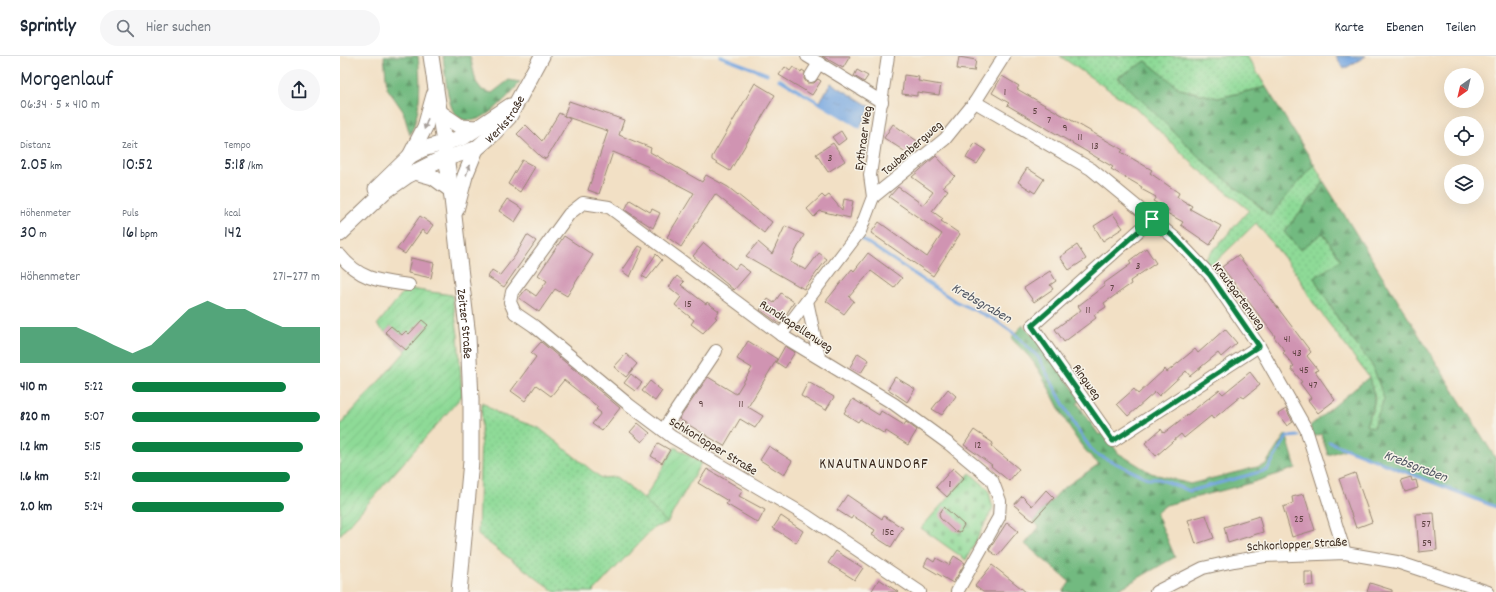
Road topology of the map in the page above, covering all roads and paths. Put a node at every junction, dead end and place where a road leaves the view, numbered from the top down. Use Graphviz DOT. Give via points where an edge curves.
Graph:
graph roads {
  1 [pos="431,56"];
  2 [pos="542,56"];
  3 [pos="807,56"];
  4 [pos="888,56"];
  5 [pos="1004,56"];
  6 [pos="819,63"];
  7 [pos="811,76"];
  8 [pos="436,91"];
  9 [pos="518,101"];
  10 [pos="882,102"];
  11 [pos="975,102"];
  12 [pos="439,112"];
  13 [pos="477,128"];
  14 [pos="444,143"];
  15 [pos="476,149"];
  16 [pos="410,156"];
  17 [pos="446,158"];
  18 [pos="415,172"];
  19 [pos="451,190"];
  20 [pos="873,197"];
  21 [pos="362,214"];
  22 [pos="454,218"];
  23 [pos="1152,219"];
  24 [pos="340,234"];
  25 [pos="340,255"];
  26 [pos="409,286"];
  27 [pos="807,301"];
  28 [pos="510,302"];
  29 [pos="781,335"];
  30 [pos="1259,346"];
  31 [pos="716,350"];
  32 [pos="819,357"];
  33 [pos="663,430"];
  34 [pos="1345,553"];
  35 [pos="459,592"];
  36 [pos="920,592"];
  37 [pos="957,592"];
  38 [pos="1156,592"];
  39 [pos="1488,592"];
  1 -- 8 [label="main road, Zeitzer Straße"];
  2 -- 9 [label="main road, Werkstraße"];
  3 -- 6 [label="street"];
  4 -- 10 [label="street, Eythraer Weg"];
  5 -- 11 [label="street, Taubenbergweg"];
  6 -- 7 [label="street"];
  6 -- 10 [label="street"];
  8 -- 12 [label="main road, Zeitzer Straße"];
  8 -- 16 [label="main road, one-way" via="425,127"];
  9 -- 13 [label="main road"];
  9 -- 15 [label="main road, Werkstraße" via="509,117"];
  10 -- 20 [label="street, Eythraer Weg" via="870,175"];
  11 -- 20 [label="street, Taubenbergweg" via="945,139"];
  11 -- 23 [label="street, Krautgartenweg" via="1091,169"];
  12 -- 13 [label="main road" via="461,127"];
  12 -- 14 [label="main road, Zeitzer Straße"];
  13 -- 14 [label="main road" via="464,137"];
  14 -- 16 [label="main road"];
  14 -- 17 [label="main road, Zeitzer Straße"];
  15 -- 17 [label="main road, Werkstraße"];
  22 -- 15 [label="main road, one-way" via="465,176"];
  16 -- 21 [label="main road" via="377,188"];
  17 -- 18 [label="main road, Werkstraße"];
  17 -- 19 [label="main road, Zeitzer Straße"];
  18 -- 19 [label="main road" via="433,177"];
  18 -- 21 [label="main road, Werkstraße" via="384,192"];
  19 -- 22 [label="main road, Zeitzer Straße"];
  20 -- 27 [label="street, Eythraer Weg" via="860,231"];
  21 -- 24 [label="main road, Werkstraße"];
  22 -- 35 [label="main road, Zeitzer Straße" via="468,337 472,461"];
  23 -- 30 [label="street, Krautgartenweg" via="1176,239 1210,275"];
  23 -- 30 [label="street, Ringweg" via="1032,326 1113,441"];
  25 -- 26 [label="street" via="362,275 374,280"];
  27 -- 29 [label="street, Eythraer Weg"];
  27 -- 32 [label="street"];
  28 -- 29 [label="street, Rundkapellenweg" via="512,292 569,214 583,203 609,207"];
  28 -- 33 [label="street, Schkorlopper Straße" via="515,313"];
  29 -- 32 [label="street, Rundkapellenweg"];
  30 -- 34 [label="street, Krautgartenweg" via="1306,429"];
  31 -- 33 [label="street"];
  32 -- 37 [label="street, Rundkapellenweg" via="894,404 949,444 992,480 1000,501 999,517"];
  33 -- 36 [label="street, Schkorlopper Straße" via="807,516"];
  34 -- 38 [label="street, Schkorlopper Straße" via="1265,556 1234,561 1203,568"];
  34 -- 39 [label="street, Schkorlopper Straße" via="1397,562"];
}
